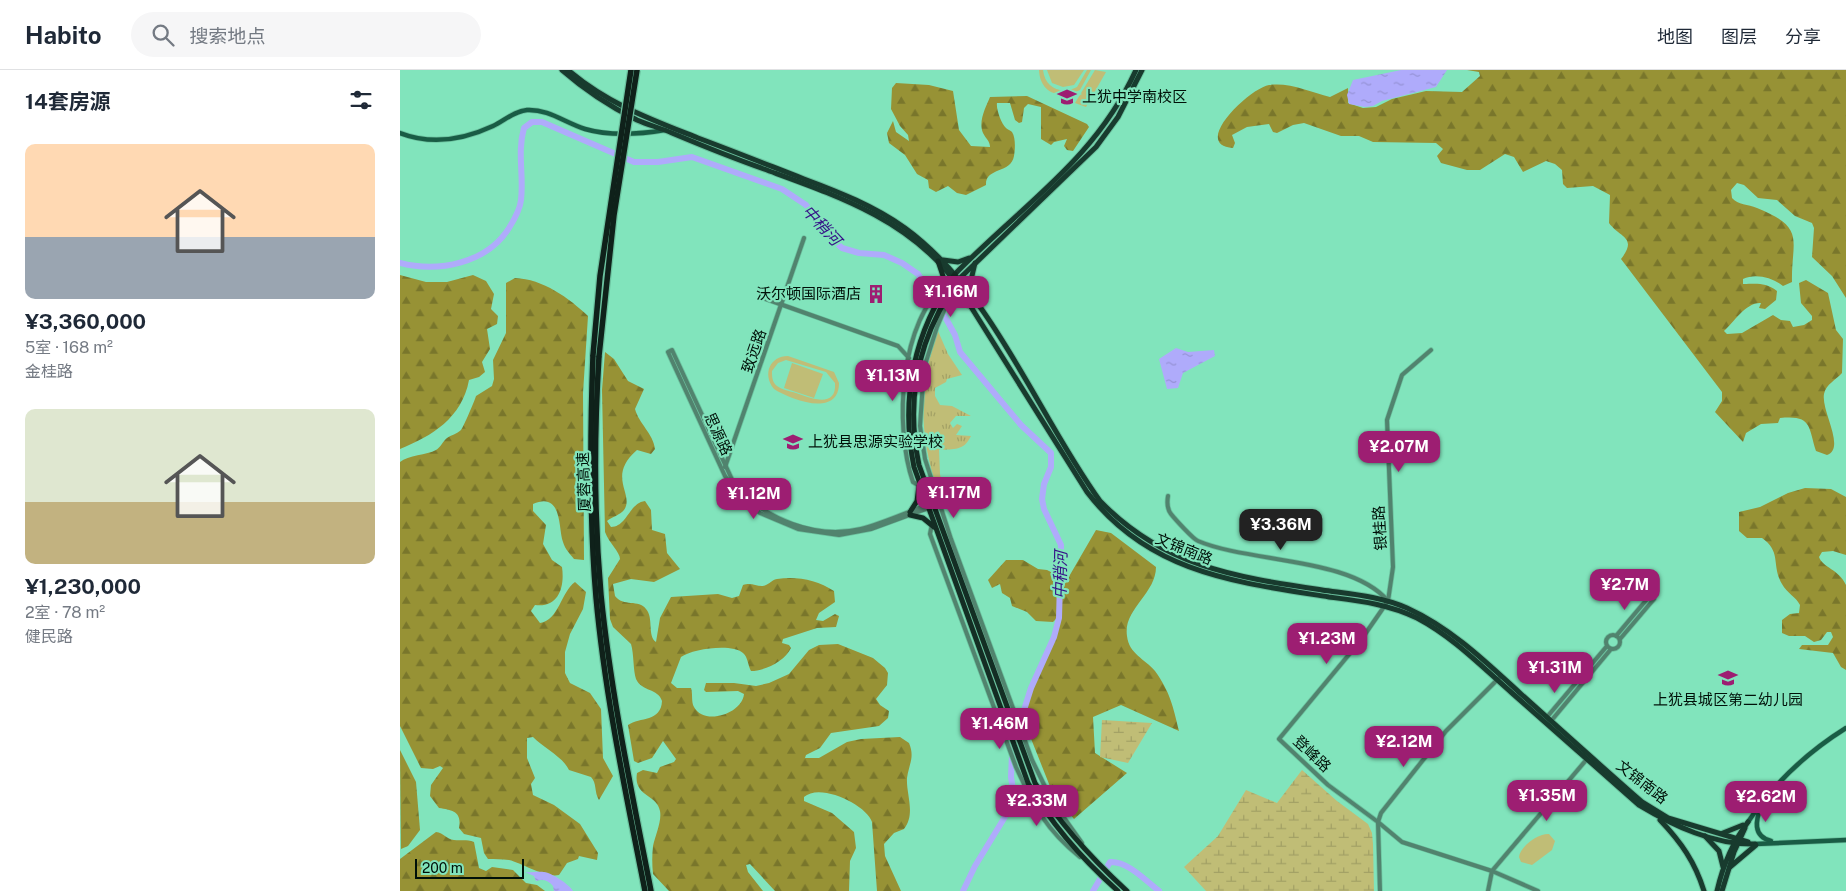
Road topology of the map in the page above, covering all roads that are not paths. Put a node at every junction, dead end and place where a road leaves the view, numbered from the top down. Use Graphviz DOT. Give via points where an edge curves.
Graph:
graph roads {
  1 [pos="562,70"];
  2 [pos="568,70"];
  3 [pos="631,70"];
  4 [pos="637,70"];
  5 [pos="1136,70"];
  6 [pos="1142,70"];
  7 [pos="668,129"];
  8 [pos="400,133"];
  9 [pos="804,238"];
  10 [pos="975,258"];
  11 [pos="940,260"];
  12 [pos="956,278"];
  13 [pos="941,287"];
  14 [pos="763,298"];
  15 [pos="945,300"];
  16 [pos="977,304"];
  17 [pos="781,305"];
  18 [pos="975,312"];
  19 [pos="935,324"];
  20 [pos="913,343"];
  21 [pos="898,346"];
  22 [pos="1431,350"];
  23 [pos="670,351"];
  24 [pos="596,355"];
  25 [pos="909,358"];
  26 [pos="724,469"];
  27 [pos="920,486"];
  28 [pos="1168,496"];
  29 [pos="930,506"];
  30 [pos="910,513"];
  31 [pos="933,523"];
  32 [pos="1648,598"];
  33 [pos="1654,599"];
  34 [pos="1387,603"];
  35 [pos="1618,638"];
  36 [pos="1609,647"];
  37 [pos="1499,678"];
  38 [pos="1005,711"];
  39 [pos="1549,719"];
  40 [pos="1846,728"];
  41 [pos="1587,759"];
  42 [pos="1018,767"];
  43 [pos="1762,800"];
  44 [pos="1653,813"];
  45 [pos="1378,822"];
  46 [pos="1748,822"];
  47 [pos="1720,834"];
  48 [pos="1705,835"];
  49 [pos="1846,840"];
  50 [pos="1736,841"];
  51 [pos="1777,843"];
  52 [pos="1756,844"];
  53 [pos="641,853"];
  54 [pos="1090,861"];
  55 [pos="1726,870"];
  56 [pos="1492,871"];
  57 [pos="645,891"];
  58 [pos="651,891"];
  59 [pos="1118,891"];
  60 [pos="1128,891"];
  61 [pos="1380,891"];
  62 [pos="1488,891"];
  63 [pos="1538,891"];
  64 [pos="1704,891"];
  65 [pos="1717,891"];
  66 [pos="1722,891"];
  1 -- 7 [label="main road" via="613,107 639,121"];
  2 -- 7 [label="main road" via="614,103"];
  3 -- 24 [label="highway, 厦蓉高速, bridge" via="600,276"];
  4 -- 24 [label="highway, 厦蓉高速, bridge"];
  5 -- 10 [label="main road" via="1114,112 1082,155"];
  6 -- 10 [label="main road" via="1118,117 1096,147"];
  7 -- 8 [label="main road" via="634,133 591,130 552,114 525,110 492,126 455,138 421,140"];
  7 -- 11 [label="main road" via="727,156 872,212"];
  9 -- 17 [label="street, 致远路"];
  10 -- 11 [label="main road" via="958,262"];
  10 -- 12 [label="main road"];
  10 -- 16 [label="main road" via="971,285"];
  11 -- 12 [label="main road"];
  11 -- 13 [label="highway"];
  12 -- 13 [label="street"];
  12 -- 15 [label="highway"];
  12 -- 16 [label="main road, 文锦南路"];
  12 -- 18 [label="main road, 文锦南路"];
  13 -- 15 [label="highway"];
  13 -- 20 [label="street" via="926,310"];
  14 -- 17 [label="street"];
  15 -- 18 [label="main road" via="963,302"];
  15 -- 19 [label="highway"];
  15 -- 27 [label="highway" via="930,316 914,361 908,403 910,445"];
  16 -- 34 [label="main road, 文锦南路" via="1090,488 1130,529 1163,550 1200,565"];
  17 -- 21 [label="street"];
  17 -- 26 [label="street, 致远路"];
  18 -- 34 [label="main road, 文锦南路" via="1087,492 1110,519 1142,545 1175,562 1212,575"];
  19 -- 29 [label="highway" via="919,361 914,383 913,423 919,465"];
  19 -- 54 [label="street" via="921,387 920,426 925,460 1026,743 1052,801"];
  20 -- 21 [label="street"];
  20 -- 25 [label="street"];
  21 -- 25 [label="street"];
  22 -- 34 [label="street, 银桂路" via="1402,374 1387,420 1393,567"];
  23 -- 26 [label="street, 思源路"];
  24 -- 53 [label="highway, 厦蓉高速" via="602,595 622,745"];
  25 -- 27 [label="street" via="903,388 902,428 907,465 913,482"];
  26 -- 30 [label="street, 思源路" via="732,488 760,513 798,529 851,534"];
  27 -- 29 [label="highway"];
  27 -- 30 [label="highway"];
  28 -- 34 [label="street" via="1171,514 1198,541 1341,573 1381,592"];
  29 -- 30 [label="street, 思源路"];
  29 -- 31 [label="highway"];
  29 -- 38 [label="highway"];
  30 -- 31 [label="highway"];
  31 -- 38 [label="highway"];
  31 -- 42 [label="street" via="930,534"];
  32 -- 35 [label="street"];
  33 -- 35 [label="street"];
  34 -- 37 [label="main road, 文锦南路" via="1434,628"];
  34 -- 45 [label="street, 登峰路" via="1361,640 1279,739 1328,785"];
  35 -- 36 [label="street" via="1619,646"];
  35 -- 36 [label="street" via="1608,638"];
  36 -- 39 [label="street"];
  37 -- 39 [label="main road, 文锦南路"];
  37 -- 41 [label="main road, 文锦南路"];
  37 -- 45 [label="street" via="1446,731 1387,803"];
  38 -- 42 [label="highway"];
  38 -- 54 [label="highway" via="1046,802"];
  39 -- 47 [label="main road, 文锦南路" via="1642,802 1668,818"];
  40 -- 43 [label="main road" via="1814,749"];
  41 -- 44 [label="main road, 文锦南路" via="1639,805"];
  41 -- 56 [label="street"];
  42 -- 54 [label="highway" via="1039,803"];
  43 -- 46 [label="main road"];
  43 -- 51 [label="main road" via="1756,818 1757,831 1767,840"];
  44 -- 48 [label="main road, 文锦南路" via="1667,822"];
  44 -- 64 [label="main road" via="1689,854"];
  45 -- 56 [label="street, 登峰路" via="1402,842"];
  45 -- 61 [label="street"];
  46 -- 47 [label="main road"];
  46 -- 50 [label="main road"];
  47 -- 50 [label="main road, 文锦南路"];
  48 -- 50 [label="main road, 文锦南路"];
  48 -- 55 [label="main road" via="1718,851"];
  49 -- 51 [label="main road"];
  50 -- 52 [label="main road, 文锦南路"];
  50 -- 55 [label="main road"];
  51 -- 52 [label="main road"];
  52 -- 55 [label="main road"];
  53 -- 57 [label="highway, 厦蓉高速"];
  53 -- 58 [label="highway, 厦蓉高速"];
  54 -- 59 [label="highway"];
  54 -- 60 [label="highway"];
  55 -- 65 [label="main road"];
  55 -- 66 [label="main road"];
  56 -- 62 [label="street"];
  56 -- 63 [label="street, 登峰路"];
}
